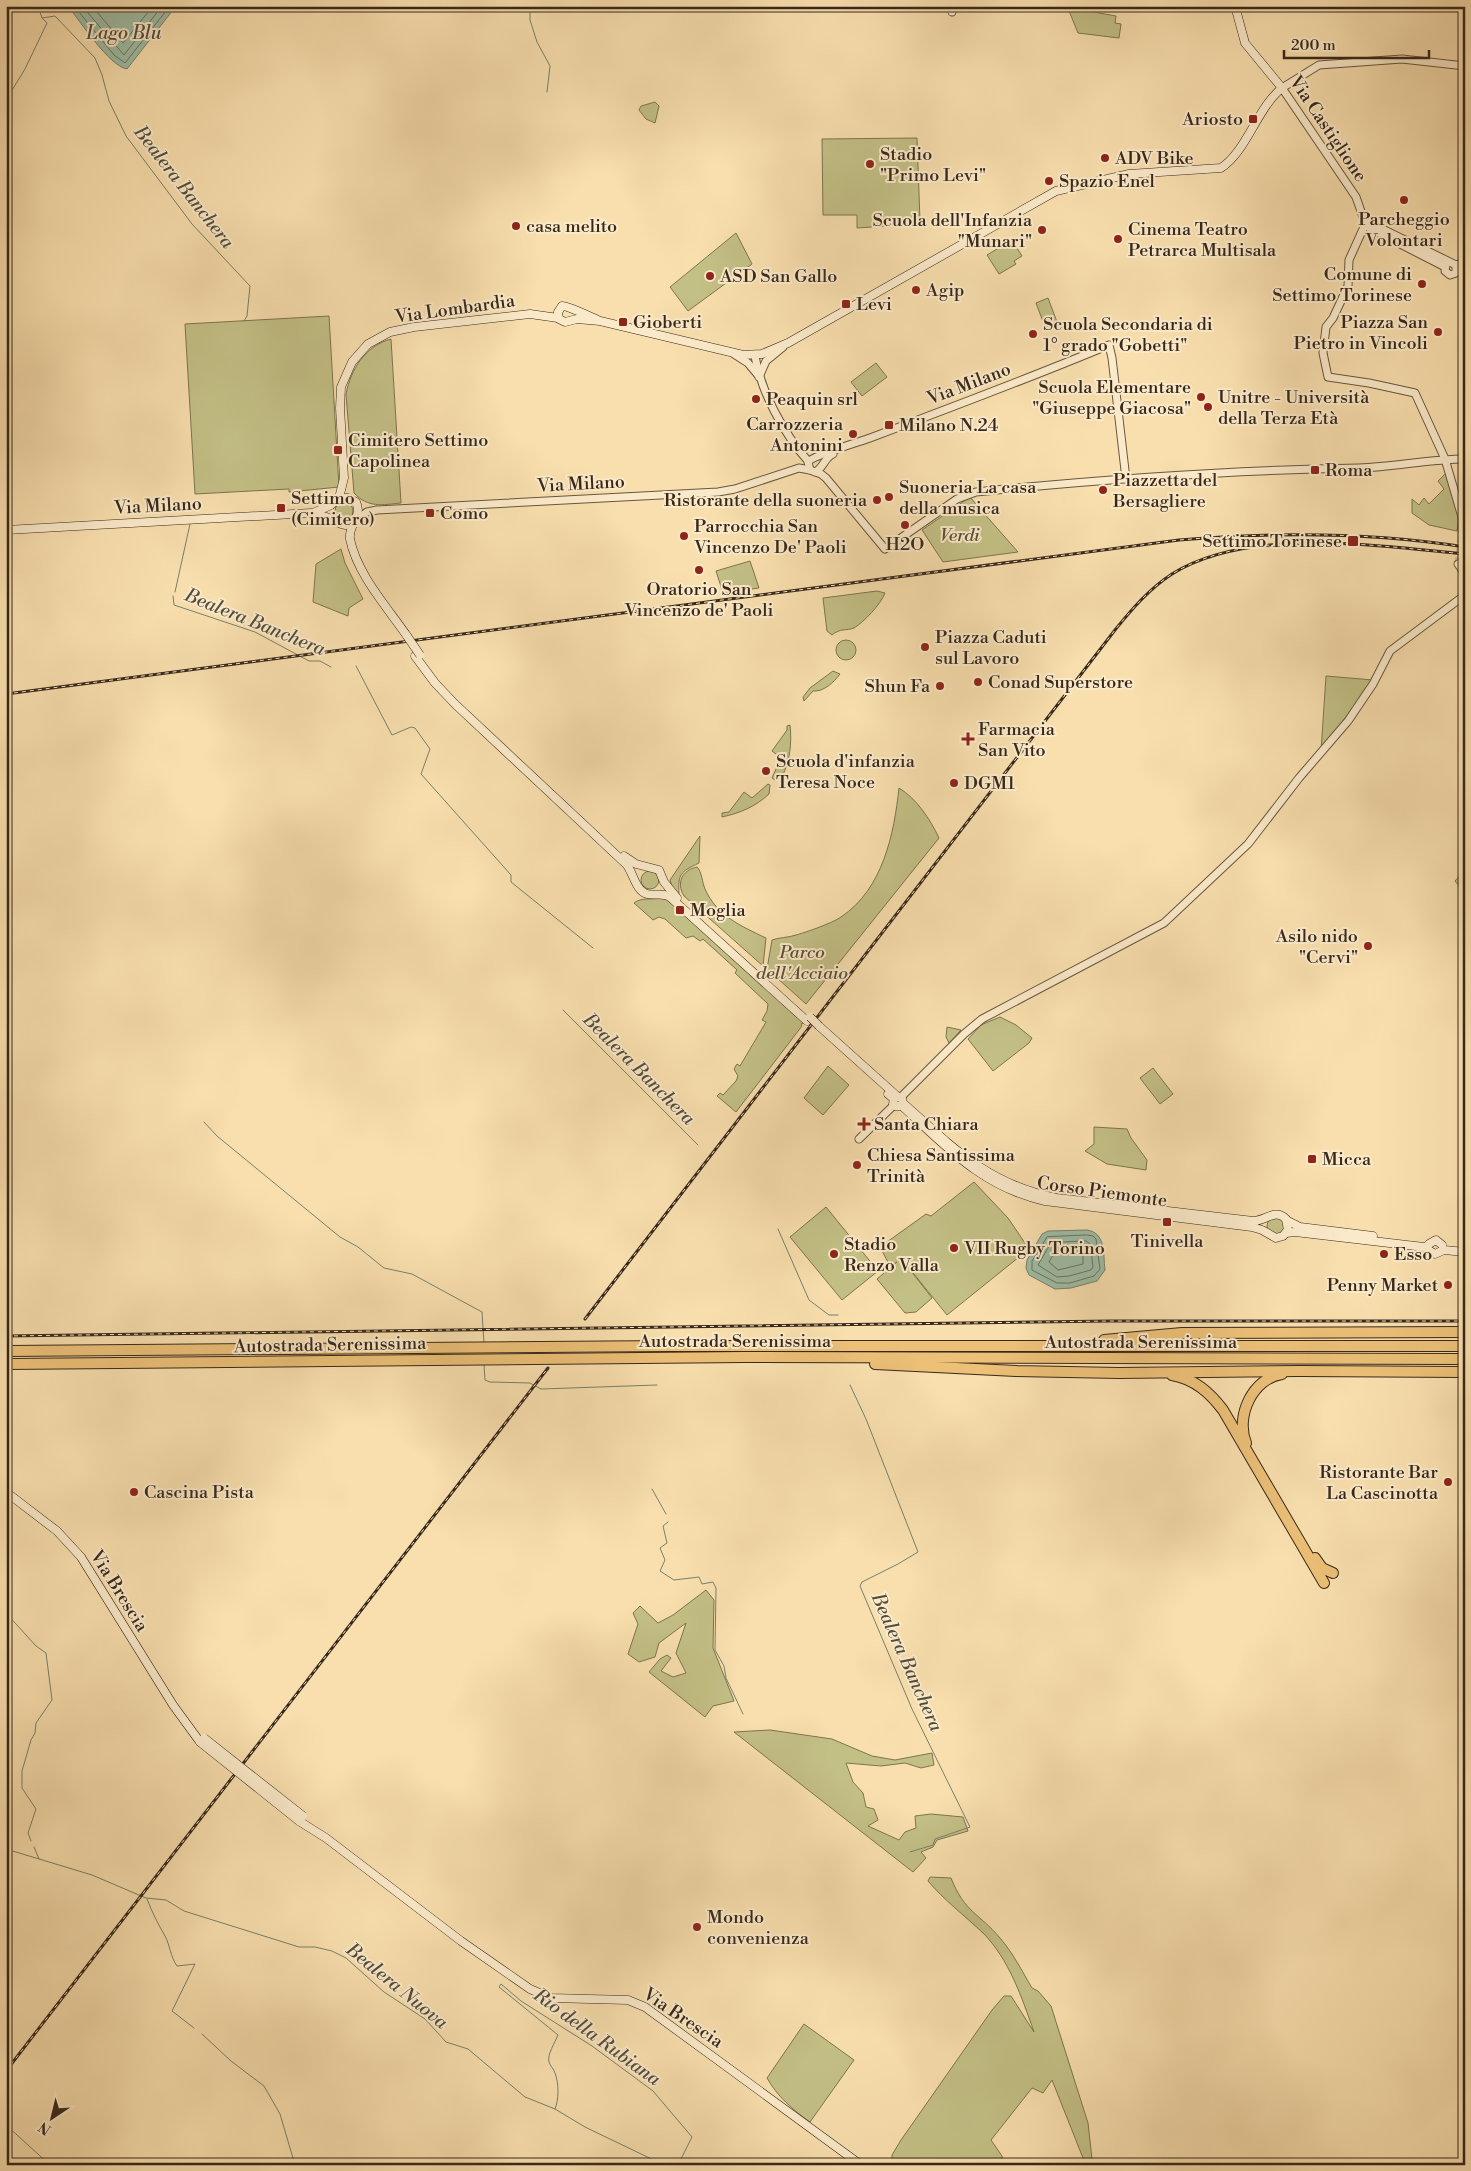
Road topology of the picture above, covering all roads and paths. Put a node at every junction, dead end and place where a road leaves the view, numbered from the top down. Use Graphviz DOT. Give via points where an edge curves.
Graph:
graph roads {
  1 [pos="1235,6"];
  2 [pos="1465,66"];
  3 [pos="1282,88"];
  4 [pos="1367,225"];
  5 [pos="1465,263"];
  6 [pos="573,310"];
  7 [pos="558,314"];
  8 [pos="570,320"];
  9 [pos="600,321"];
  10 [pos="788,343"];
  11 [pos="734,354"];
  12 [pos="755,356"];
  13 [pos="759,377"];
  14 [pos="798,446"];
  15 [pos="1446,459"];
  16 [pos="1465,461"];
  17 [pos="814,464"];
  18 [pos="798,465"];
  19 [pos="783,472"];
  20 [pos="344,478"];
  21 [pos="1126,480"];
  22 [pos="339,498"];
  23 [pos="354,501"];
  24 [pos="331,505"];
  25 [pos="377,510"];
  26 [pos="311,513"];
  27 [pos="332,519"];
  28 [pos="356,520"];
  29 [pos="339,525"];
  30 [pos="6,530"];
  31 [pos="1462,530"];
  32 [pos="1458,564"];
  33 [pos="1465,574"];
  34 [pos="376,595"];
  35 [pos="1465,595"];
  36 [pos="418,656"];
  37 [pos="645,867"];
  38 [pos="636,880"];
  39 [pos="664,882"];
  40 [pos="656,892"];
  41 [pos="808,1019"];
  42 [pos="899,1101"];
  43 [pos="859,1139"];
  44 [pos="1268,1216"];
  45 [pos="1288,1222"];
  46 [pos="1267,1233"];
  47 [pos="1286,1233"];
  48 [pos="1429,1246"];
  49 [pos="1465,1247"];
  50 [pos="1442,1248"];
  51 [pos="1465,1252"];
  52 [pos="1465,1332"];
  53 [pos="1028,1346"];
  54 [pos="1465,1346"];
  55 [pos="6,1351"];
  56 [pos="745,1357"];
  57 [pos="1465,1360"];
  58 [pos="6,1364"];
  59 [pos="1300,1371"];
  60 [pos="1465,1372"];
  61 [pos="1119,1373"];
  62 [pos="6,1492"];
  63 [pos="1304,1546"];
  64 [pos="1333,1574"];
  65 [pos="861,2165"];
  1 -- 3 [label="main road, Via Castiglione" via="1245,43"];
  2 -- 3 [label="street" via="1402,58 1318,65"];
  3 -- 4 [label="street, Via Castiglione" via="1356,197"];
  3 -- 10 [label="main road" via="1221,168 1129,174 1056,192"];
  4 -- 5 [label="street" via="1450,265"];
  4 -- 15 [label="street" via="1349,260 1348,286 1325,331 1323,353 1328,377 1415,393"];
  6 -- 7 [label="main road" via="566,306"];
  6 -- 8 [label="main road" via="574,316"];
  6 -- 9 [label="main road"];
  7 -- 8 [label="main road" via="565,322"];
  7 -- 20 [label="main road, Via Lombardia" via="414,327 375,338 357,355 344,379 340,396"];
  8 -- 9 [label="main road"];
  9 -- 11 [label="main road"];
  10 -- 12 [label="main road"];
  10 -- 13 [label="street" via="766,361"];
  11 -- 12 [label="main road"];
  11 -- 13 [label="street" via="748,363"];
  12 -- 13 [label="street"];
  13 -- 14 [label="street"];
  14 -- 17 [label="street"];
  14 -- 18 [label="street" via="801,460"];
  15 -- 16 [label="street"];
  15 -- 21 [label="street" via="1384,467 1259,470"];
  15 -- 31 [label="street" via="1462,517"];
  17 -- 18 [label="street, Via Milano"];
  17 -- 19 [label="street, Via Milano"];
  17 -- 21 [label="street" via="885,549 972,492"];
  17 -- 21 [label="street, Via Milano" via="839,450 1109,345"];
  18 -- 19 [label="street, Via Milano"];
  19 -- 25 [label="street, Via Milano" via="718,492"];
  20 -- 22 [label="main road"];
  20 -- 23 [label="main road"];
  22 -- 23 [label="main road, Via Milano"];
  22 -- 24 [label="main road, Via Milano"];
  23 -- 25 [label="street, Via Milano"];
  23 -- 28 [label="main road" via="358,508"];
  24 -- 26 [label="main road, Via Milano"];
  24 -- 27 [label="main road"];
  25 -- 28 [label="street, Via Milano"];
  26 -- 27 [label="main road, Via Milano"];
  26 -- 30 [label="main road, Via Milano"];
  27 -- 29 [label="main road, Via Milano"];
  28 -- 29 [label="main road, Via Milano"];
  28 -- 34 [label="main road" via="350,534 352,548"];
  29 -- 34 [label="main road" via="356,567"];
  32 -- 33 [label="street"];
  34 -- 36 [label="main road"];
  35 -- 42 [label="street" via="1388,653 1373,684 1332,741 1248,844 1159,927 976,1023"];
  36 -- 37 [label="main road" via="465,709 627,859"];
  36 -- 38 [label="main road" via="444,693 627,865"];
  37 -- 38 [label="main road"];
  37 -- 39 [label="main road" via="659,870"];
  38 -- 40 [label="main road" via="638,888 644,892"];
  39 -- 40 [label="main road"];
  39 -- 41 [label="main road" via="677,898"];
  40 -- 41 [label="main road" via="670,897"];
  41 -- 42 [label="main road, bridge"];
  42 -- 43 [label="street"];
  42 -- 44 [label="main road, Corso Piemonte" via="977,1166 1024,1190 1057,1198 1253,1221"];
  42 -- 46 [label="main road, Corso Piemonte" via="971,1168 1007,1190 1045,1201 1252,1227"];
  44 -- 45 [label="main road" via="1281,1214"];
  44 -- 46 [label="main road" via="1265,1222"];
  45 -- 47 [label="main road"];
  45 -- 48 [label="main road" via="1300,1227"];
  46 -- 47 [label="main road" via="1276,1238"];
  47 -- 48 [label="main road"];
  48 -- 50 [label="main road" via="1436,1240"];
  48 -- 50 [label="main road" via="1435,1254"];
  49 -- 50 [label="main road"];
  50 -- 51 [label="main road"];
  52 -- 53 [label="highway" via="1182,1333 1052,1340"];
  53 -- 54 [label="highway, Autostrada Serenissima"];
  53 -- 55 [label="highway, Autostrada Serenissima"];
  56 -- 57 [label="highway, Autostrada Serenissima"];
  56 -- 58 [label="highway, Autostrada Serenissima"];
  56 -- 61 [label="highway"];
  59 -- 60 [label="highway"];
  59 -- 61 [label="highway"];
  59 -- 63 [label="highway" via="1276,1375 1257,1388 1248,1401 1243,1424 1249,1448"];
  61 -- 63 [label="highway" via="1176,1376 1203,1388 1228,1418 1324,1583"];
  62 -- 65 [label="main road, Via Brescia, bridge" via="57,1531 80,1557 186,1724 326,1838 530,1989 550,1998 628,2000 645,2008"];
  63 -- 64 [label="highway" via="1322,1568"];
}
